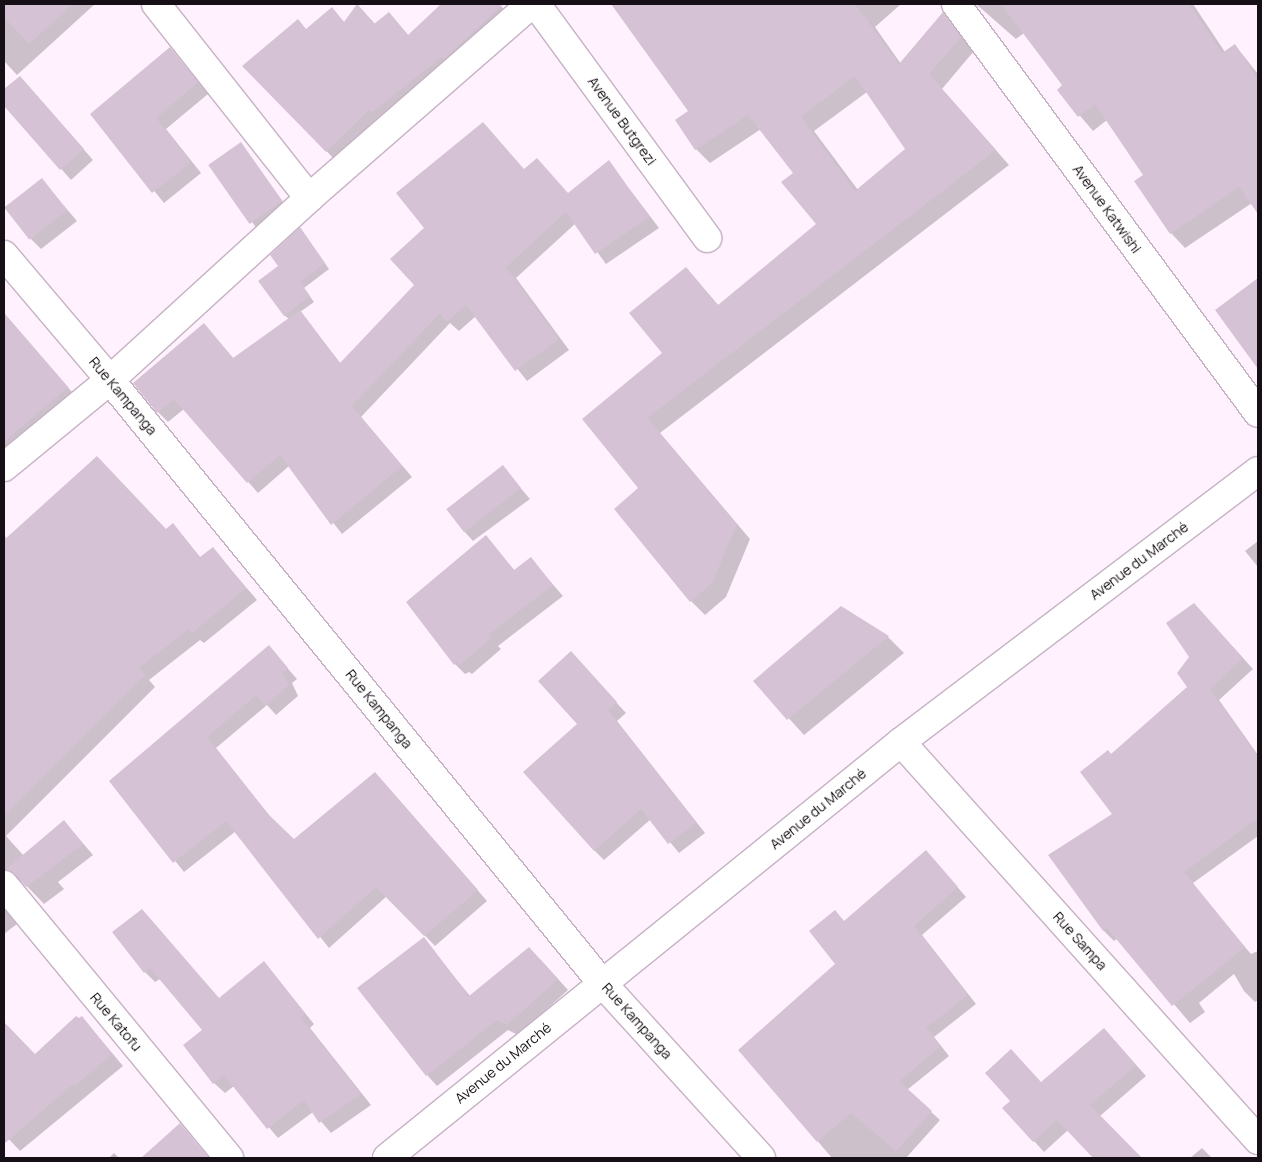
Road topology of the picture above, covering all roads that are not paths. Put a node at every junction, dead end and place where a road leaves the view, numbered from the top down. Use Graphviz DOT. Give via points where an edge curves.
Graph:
graph roads {
  1 [pos="156,4"];
  2 [pos="530,4"];
  3 [pos="536,4"];
  4 [pos="956,4"];
  5 [pos="309,198"];
  6 [pos="707,238"];
  7 [pos="4,255"];
  8 [pos="110,380"];
  9 [pos="1258,414"];
  10 [pos="4,467"];
  11 [pos="1258,471"];
  12 [pos="901,742"];
  13 [pos="4,885"];
  14 [pos="602,982"];
  15 [pos="1258,1140"];
  16 [pos="229,1158"];
  17 [pos="387,1158"];
  18 [pos="761,1158"];
  1 -- 5 [label="street"];
  2 -- 5 [label="street"];
  3 -- 6 [label="street, Avenue Butgrezi"];
  4 -- 9 [label="street, Avenue Katwishi"];
  5 -- 8 [label="street"];
  7 -- 8 [label="street, Rue Kampanga"];
  8 -- 10 [label="street"];
  8 -- 14 [label="street, Rue Kampanga"];
  11 -- 12 [label="street, Avenue du Marché"];
  12 -- 14 [label="street, Avenue du Marché"];
  12 -- 15 [label="street, Rue Sampa"];
  13 -- 16 [label="street, Rue Katofu"];
  14 -- 17 [label="street, Avenue du Marché"];
  14 -- 18 [label="street, Rue Kampanga"];
}
